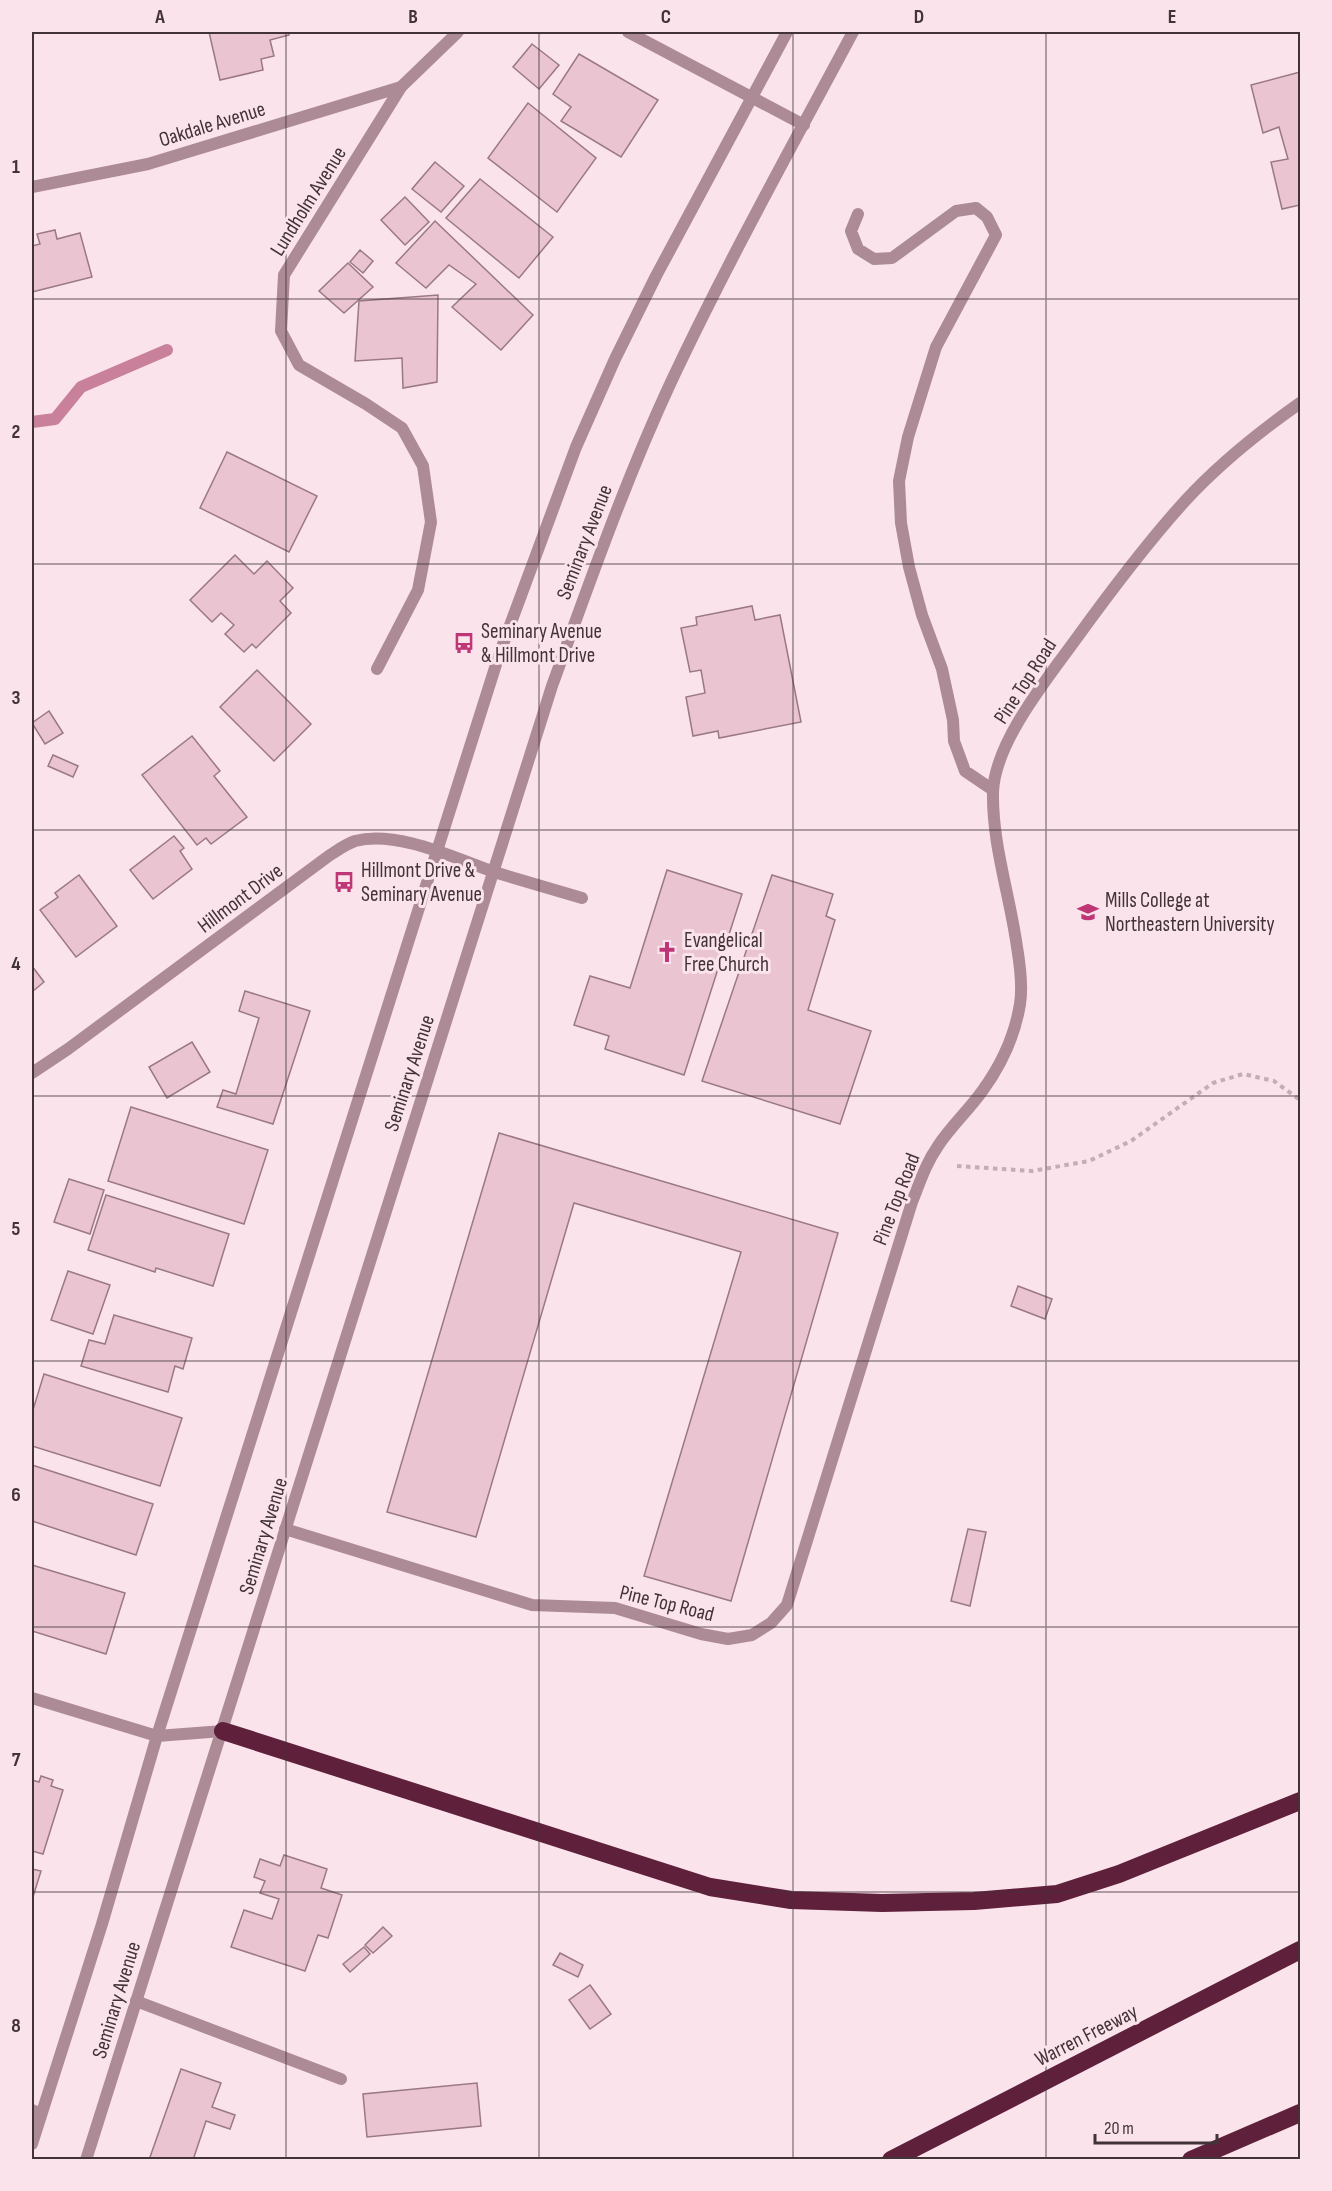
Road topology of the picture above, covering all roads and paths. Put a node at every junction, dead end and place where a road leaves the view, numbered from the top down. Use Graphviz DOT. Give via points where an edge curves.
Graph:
graph roads {
  1 [pos="458,32"];
  2 [pos="628,32"];
  3 [pos="787,32"];
  4 [pos="853,32"];
  5 [pos="401,87"];
  6 [pos="752,97"];
  7 [pos="804,124"];
  8 [pos="32,187"];
  9 [pos="858,214"];
  10 [pos="1300,403"];
  11 [pos="377,669"];
  12 [pos="993,790"];
  13 [pos="436,852"];
  14 [pos="494,872"];
  15 [pos="582,898"];
  16 [pos="32,1074"];
  17 [pos="1300,1100"];
  18 [pos="927,1164"];
  19 [pos="285,1529"];
  20 [pos="32,1698"];
  21 [pos="223,1731"];
  22 [pos="157,1736"];
  23 [pos="1300,1801"];
  24 [pos="1300,1950"];
  25 [pos="136,2001"];
  26 [pos="341,2079"];
  27 [pos="36,2112"];
  28 [pos="1300,2113"];
  29 [pos="32,2144"];
  30 [pos="86,2160"];
  31 [pos="891,2160"];
  32 [pos="1191,2160"];
  1 -- 5 [label="street, Lundholm Avenue"];
  2 -- 6 [label="street"];
  3 -- 6 [label="street, Seminary Avenue"];
  4 -- 7 [label="street, Seminary Avenue"];
  5 -- 8 [label="street, Oakdale Avenue" via="148,164"];
  5 -- 11 [label="street, Lundholm Avenue" via="284,275 281,331 299,365 402,428 423,466 431,522 418,590"];
  6 -- 7 [label="street"];
  6 -- 13 [label="street, Seminary Avenue" via="656,276 576,447 499,655"];
  7 -- 14 [label="street, Seminary Avenue" via="670,383 633,471 552,686"];
  9 -- 12 [label="street" via="851,231 858,249 874,260 892,258 956,211 976,208 987,217 996,235 936,347 908,437 899,481 909,567 942,669 954,741 965,771"];
  10 -- 12 [label="street, Pine Top Road" via="1226,461 1185,500 1118,581 1024,710 1000,763"];
  12 -- 18 [label="street, Pine Top Road" via="995,826 1020,967 1021,1002 1001,1061"];
  13 -- 14 [label="street, Hillmont Drive"];
  13 -- 16 [label="street, Hillmont Drive" via="385,839 352,842"];
  13 -- 22 [label="street, Seminary Avenue"];
  14 -- 15 [label="street, Hillmont Drive"];
  14 -- 19 [label="street, Seminary Avenue"];
  17 -- 18 [label="path" via="1274,1081 1243,1074 1214,1083 1131,1141 1089,1161 1032,1171"];
  18 -- 19 [label="street, Pine Top Road" via="787,1605 771,1623 752,1635 728,1639 701,1634 615,1608 532,1605"];
  19 -- 21 [label="street, Seminary Avenue"];
  20 -- 22 [label="street"];
  21 -- 22 [label="street"];
  21 -- 23 [label="highway" via="710,1887 791,1900 974,1901 1058,1894 1119,1874"];
  21 -- 25 [label="street, Seminary Avenue"];
  22 -- 27 [label="street, Seminary Avenue" via="102,1924"];
  24 -- 31 [label="highway, Warren Freeway"];
  25 -- 26 [label="street"];
  25 -- 30 [label="street, Seminary Avenue"];
  27 -- 29 [label="street, Seminary Avenue"];
  28 -- 32 [label="highway"];
}
